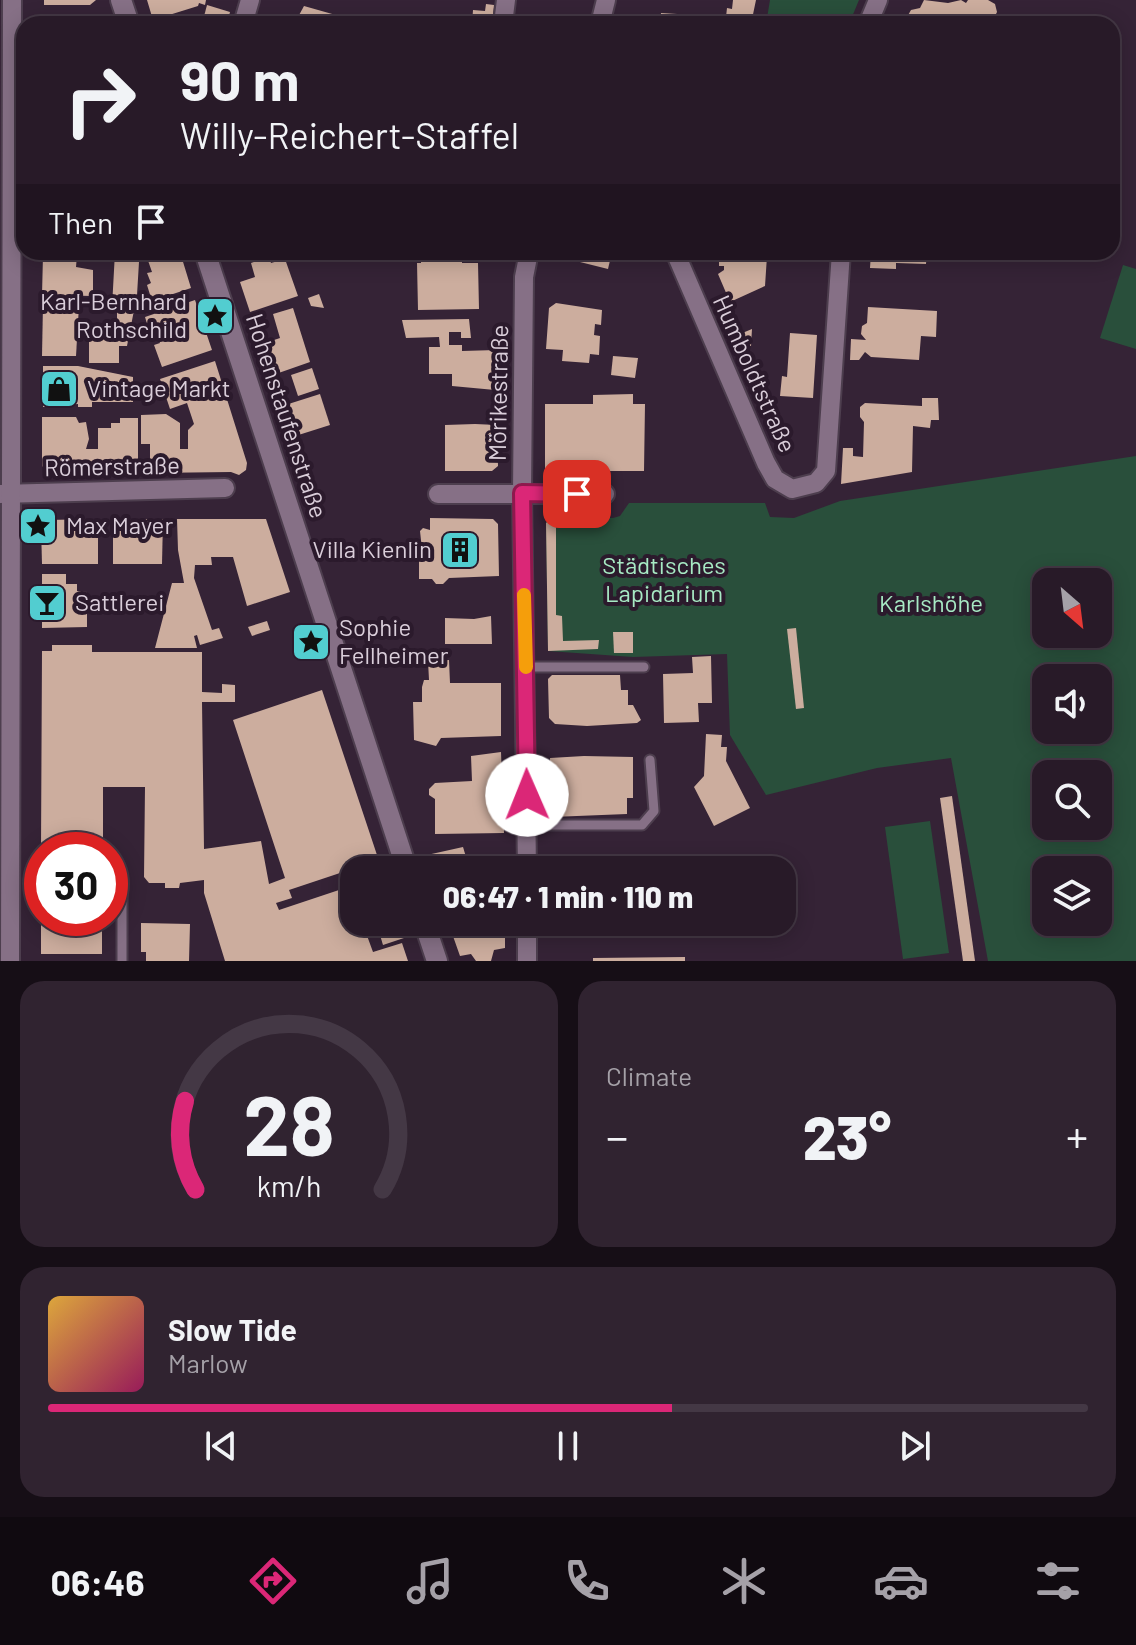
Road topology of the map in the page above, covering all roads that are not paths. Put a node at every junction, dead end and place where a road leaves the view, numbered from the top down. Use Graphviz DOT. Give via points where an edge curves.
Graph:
graph roads {
  1 [pos="12,0"];
  2 [pos="12,99"];
  3 [pos="208,260"];
  4 [pos="527,260"];
  5 [pos="678,260"];
  6 [pos="840,260"];
  7 [pos="225,488"];
  8 [pos="522,493"];
  9 [pos="6,494"];
  10 [pos="438,494"];
  11 [pos="605,494"];
  12 [pos="526,667"];
  13 [pos="644,667"];
  14 [pos="650,760"];
  15 [pos="527,825"];
  16 [pos="402,856"];
  17 [pos="527,856"];
  18 [pos="122,936"];
  19 [pos="429,936"];
  20 [pos="527,936"];
  21 [pos="10,952"];
  22 [pos="122,961"];
  23 [pos="437,961"];
  24 [pos="527,961"];
  1 -- 2 [label="street"];
  2 -- 9 [label="street"];
  3 -- 16 [label="street, Hohenstaufenstraße"];
  4 -- 8 [label="street, Mörikestraße"];
  5 -- 6 [label="street, Humboldtstraße" via="766,463 775,479 792,489 816,483 826,471"];
  7 -- 9 [label="street, Römerstraße"];
  8 -- 10 [label="street"];
  8 -- 11 [label="street"];
  8 -- 12 [label="street, Mörikestraße"];
  9 -- 21 [label="street"];
  12 -- 13 [label="lane"];
  12 -- 15 [label="street, Mörikestraße"];
  14 -- 15 [label="lane" via="654,811 642,825"];
  15 -- 17 [label="street, Mörikestraße"];
  18 -- 22 [label="lane"];
  19 -- 23 [label="street"];
  20 -- 24 [label="street"];
}
